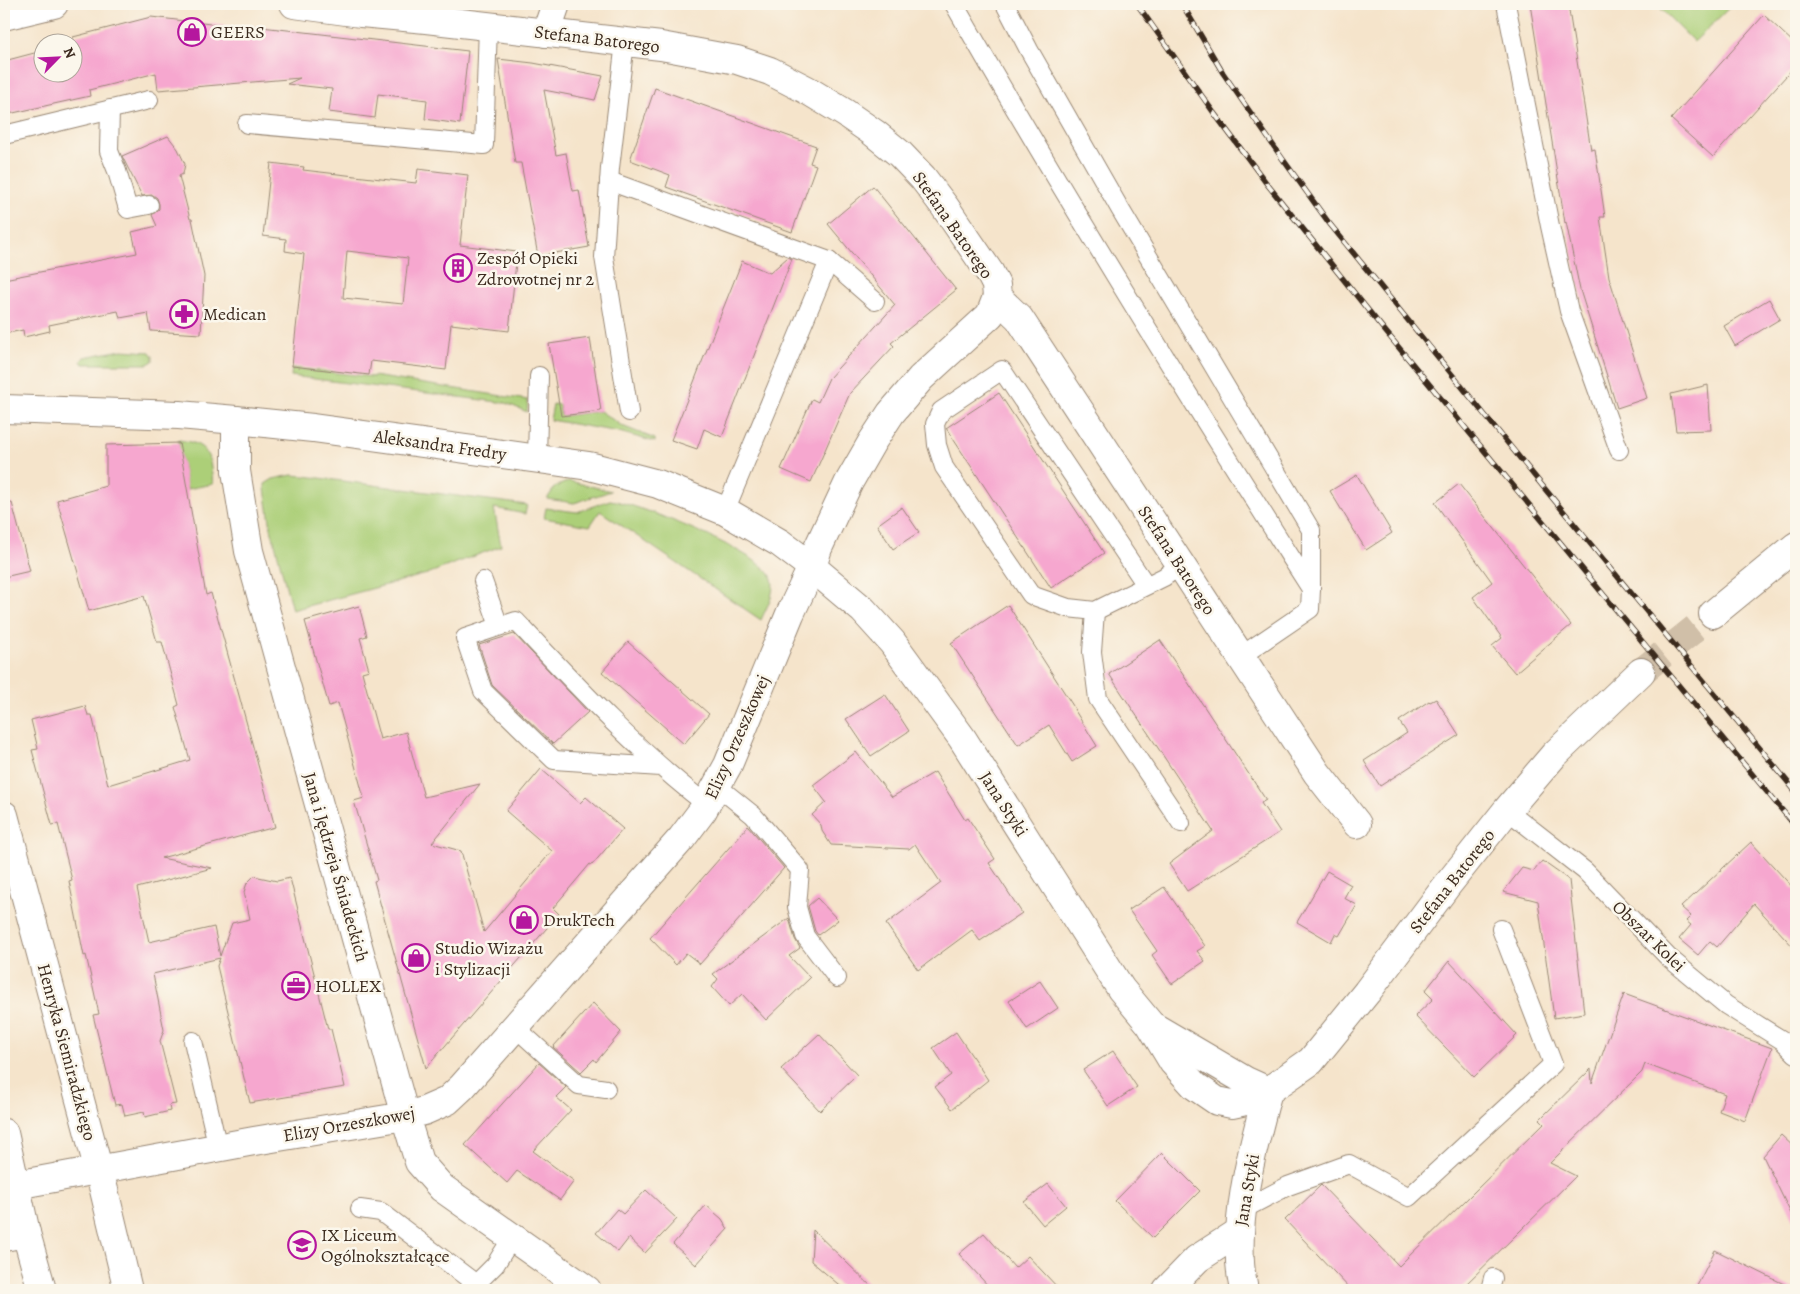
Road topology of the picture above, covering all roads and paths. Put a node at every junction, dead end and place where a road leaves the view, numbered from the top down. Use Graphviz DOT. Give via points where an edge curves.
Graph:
graph roads {
  1 [pos="54,4"];
  2 [pos="294,4"];
  3 [pos="556,4"];
  4 [pos="954,4"];
  5 [pos="1005,4"];
  6 [pos="1506,4"];
  7 [pos="4,16"];
  8 [pos="488,26"];
  9 [pos="546,33"];
  10 [pos="624,42"];
  11 [pos="149,100"];
  12 [pos="110,109"];
  13 [pos="247,124"];
  14 [pos="4,135"];
  15 [pos="609,181"];
  16 [pos="149,205"];
  17 [pos="829,261"];
  18 [pos="998,297"];
  19 [pos="874,301"];
  20 [pos="539,376"];
  21 [pos="4,410"];
  22 [pos="629,412"];
  23 [pos="236,420"];
  24 [pos="1619,450"];
  25 [pos="537,458"];
  26 [pos="725,511"];
  27 [pos="1796,546"];
  28 [pos="1181,565"];
  29 [pos="812,567"];
  30 [pos="483,581"];
  31 [pos="1146,585"];
  32 [pos="1310,589"];
  33 [pos="844,593"];
  34 [pos="1094,611"];
  35 [pos="1713,614"];
  36 [pos="499,626"];
  37 [pos="1241,656"];
  38 [pos="1641,672"];
  39 [pos="661,767"];
  40 [pos="712,795"];
  41 [pos="1507,810"];
  42 [pos="4,815"];
  43 [pos="1181,823"];
  44 [pos="1357,824"];
  45 [pos="1501,929"];
  46 [pos="837,978"];
  47 [pos="515,1027"];
  48 [pos="193,1041"];
  49 [pos="1796,1054"];
  50 [pos="606,1089"];
  51 [pos="1268,1091"];
  52 [pos="405,1116"];
  53 [pos="4,1134"];
  54 [pos="218,1148"];
  55 [pos="98,1170"];
  56 [pos="16,1185"];
  57 [pos="360,1209"];
  58 [pos="1241,1221"];
  59 [pos="15,1235"];
  60 [pos="512,1238"];
  61 [pos="42,1290"];
  62 [pos="128,1290"];
  63 [pos="588,1290"];
  64 [pos="1166,1290"];
  65 [pos="1244,1290"];
  1 -- 7 [label="street"];
  2 -- 8 [label="street, Stefana Batorego"];
  3 -- 9 [label="street"];
  4 -- 32 [label="lane" via="1180,383"];
  5 -- 32 [label="lane" via="1116,200 1311,530"];
  6 -- 24 [label="lane" via="1569,311"];
  8 -- 9 [label="street, Stefana Batorego"];
  8 -- 13 [label="lane" via="484,145"];
  9 -- 10 [label="street, Stefana Batorego"];
  10 -- 15 [label="lane"];
  10 -- 18 [label="street, Stefana Batorego" via="737,60 808,90 851,117 900,154 923,178 990,273"];
  11 -- 12 [label="lane"];
  12 -- 14 [label="lane"];
  12 -- 16 [label="lane" via="108,151 128,208"];
  15 -- 17 [label="lane"];
  15 -- 22 [label="lane" via="604,257"];
  17 -- 19 [label="lane"];
  17 -- 26 [label="lane"];
  18 -- 28 [label="street, Stefana Batorego" via="1018,318"];
  18 -- 29 [label="street, Elizy Orzeszkowej" via="990,315 921,378 891,414 849,482"];
  20 -- 25 [label="lane"];
  21 -- 23 [label="street, Aleksandra Fredry" via="179,415"];
  23 -- 25 [label="street, Aleksandra Fredry"];
  23 -- 52 [label="street, Jana i Jędrzeja Śniadeckich" via="236,471 250,551"];
  25 -- 26 [label="street, Aleksandra Fredry" via="589,466 658,484"];
  26 -- 29 [label="street, Aleksandra Fredry"];
  27 -- 35 [label="street"];
  28 -- 31 [label="lane" via="1164,578"];
  28 -- 37 [label="street, Stefana Batorego"];
  29 -- 33 [label="street, Aleksandra Fredry"];
  29 -- 40 [label="street, Elizy Orzeszkowej" via="728,765"];
  30 -- 36 [label="lane"];
  31 -- 34 [label="lane"];
  31 -- 34 [label="lane" via="1002,370 941,411 935,424 944,467 1031,595 1068,608"];
  32 -- 37 [label="lane" via="1310,608"];
  33 -- 51 [label="street, Jana Styki" via="879,626 924,684 962,738 1121,989 1150,1024"];
  34 -- 43 [label="lane" via="1092,652 1098,699"];
  36 -- 39 [label="lane" via="516,620 602,713"];
  36 -- 39 [label="lane" via="465,638 483,691 554,760"];
  37 -- 44 [label="street, Stefana Batorego" via="1317,773"];
  38 -- 41 [label="street, Stefana Batorego" via="1554,755"];
  39 -- 40 [label="lane" via="679,784"];
  40 -- 46 [label="lane" via="754,815 800,870 797,907 805,936"];
  40 -- 47 [label="street, Elizy Orzeszkowej" via="682,838"];
  41 -- 49 [label="lane, Obszar Kolei" via="1584,871 1668,956 1726,1005 1782,1040"];
  41 -- 51 [label="street, Stefana Batorego" via="1311,1061"];
  42 -- 55 [label="street, Henryka Siemiradzkiego"];
  45 -- 58 [label="lane" via="1553,1064 1409,1197 1349,1164 1288,1186"];
  47 -- 50 [label="lane" via="579,1085"];
  47 -- 52 [label="street, Elizy Orzeszkowej" via="447,1100"];
  48 -- 54 [label="lane"];
  51 -- 58 [label="street, Jana Styki"];
  52 -- 54 [label="street, Elizy Orzeszkowej"];
  52 -- 60 [label="street, Jana i Jędrzeja Śniadeckich" via="414,1148 428,1173 442,1188"];
  53 -- 56 [label="street"];
  54 -- 55 [label="street, Elizy Orzeszkowej"];
  55 -- 56 [label="street, Elizy Orzeszkowej"];
  55 -- 62 [label="street, Henryka Siemiradzkiego"];
  56 -- 59 [label="street"];
  57 -- 60 [label="lane" via="380,1212 476,1284 495,1265"];
  58 -- 64 [label="street"];
  58 -- 65 [label="street, Jana Styki" via="1239,1258"];
  59 -- 61 [label="street"];
  60 -- 63 [label="street, Jana i Jędrzeja Śniadeckich"];
}
